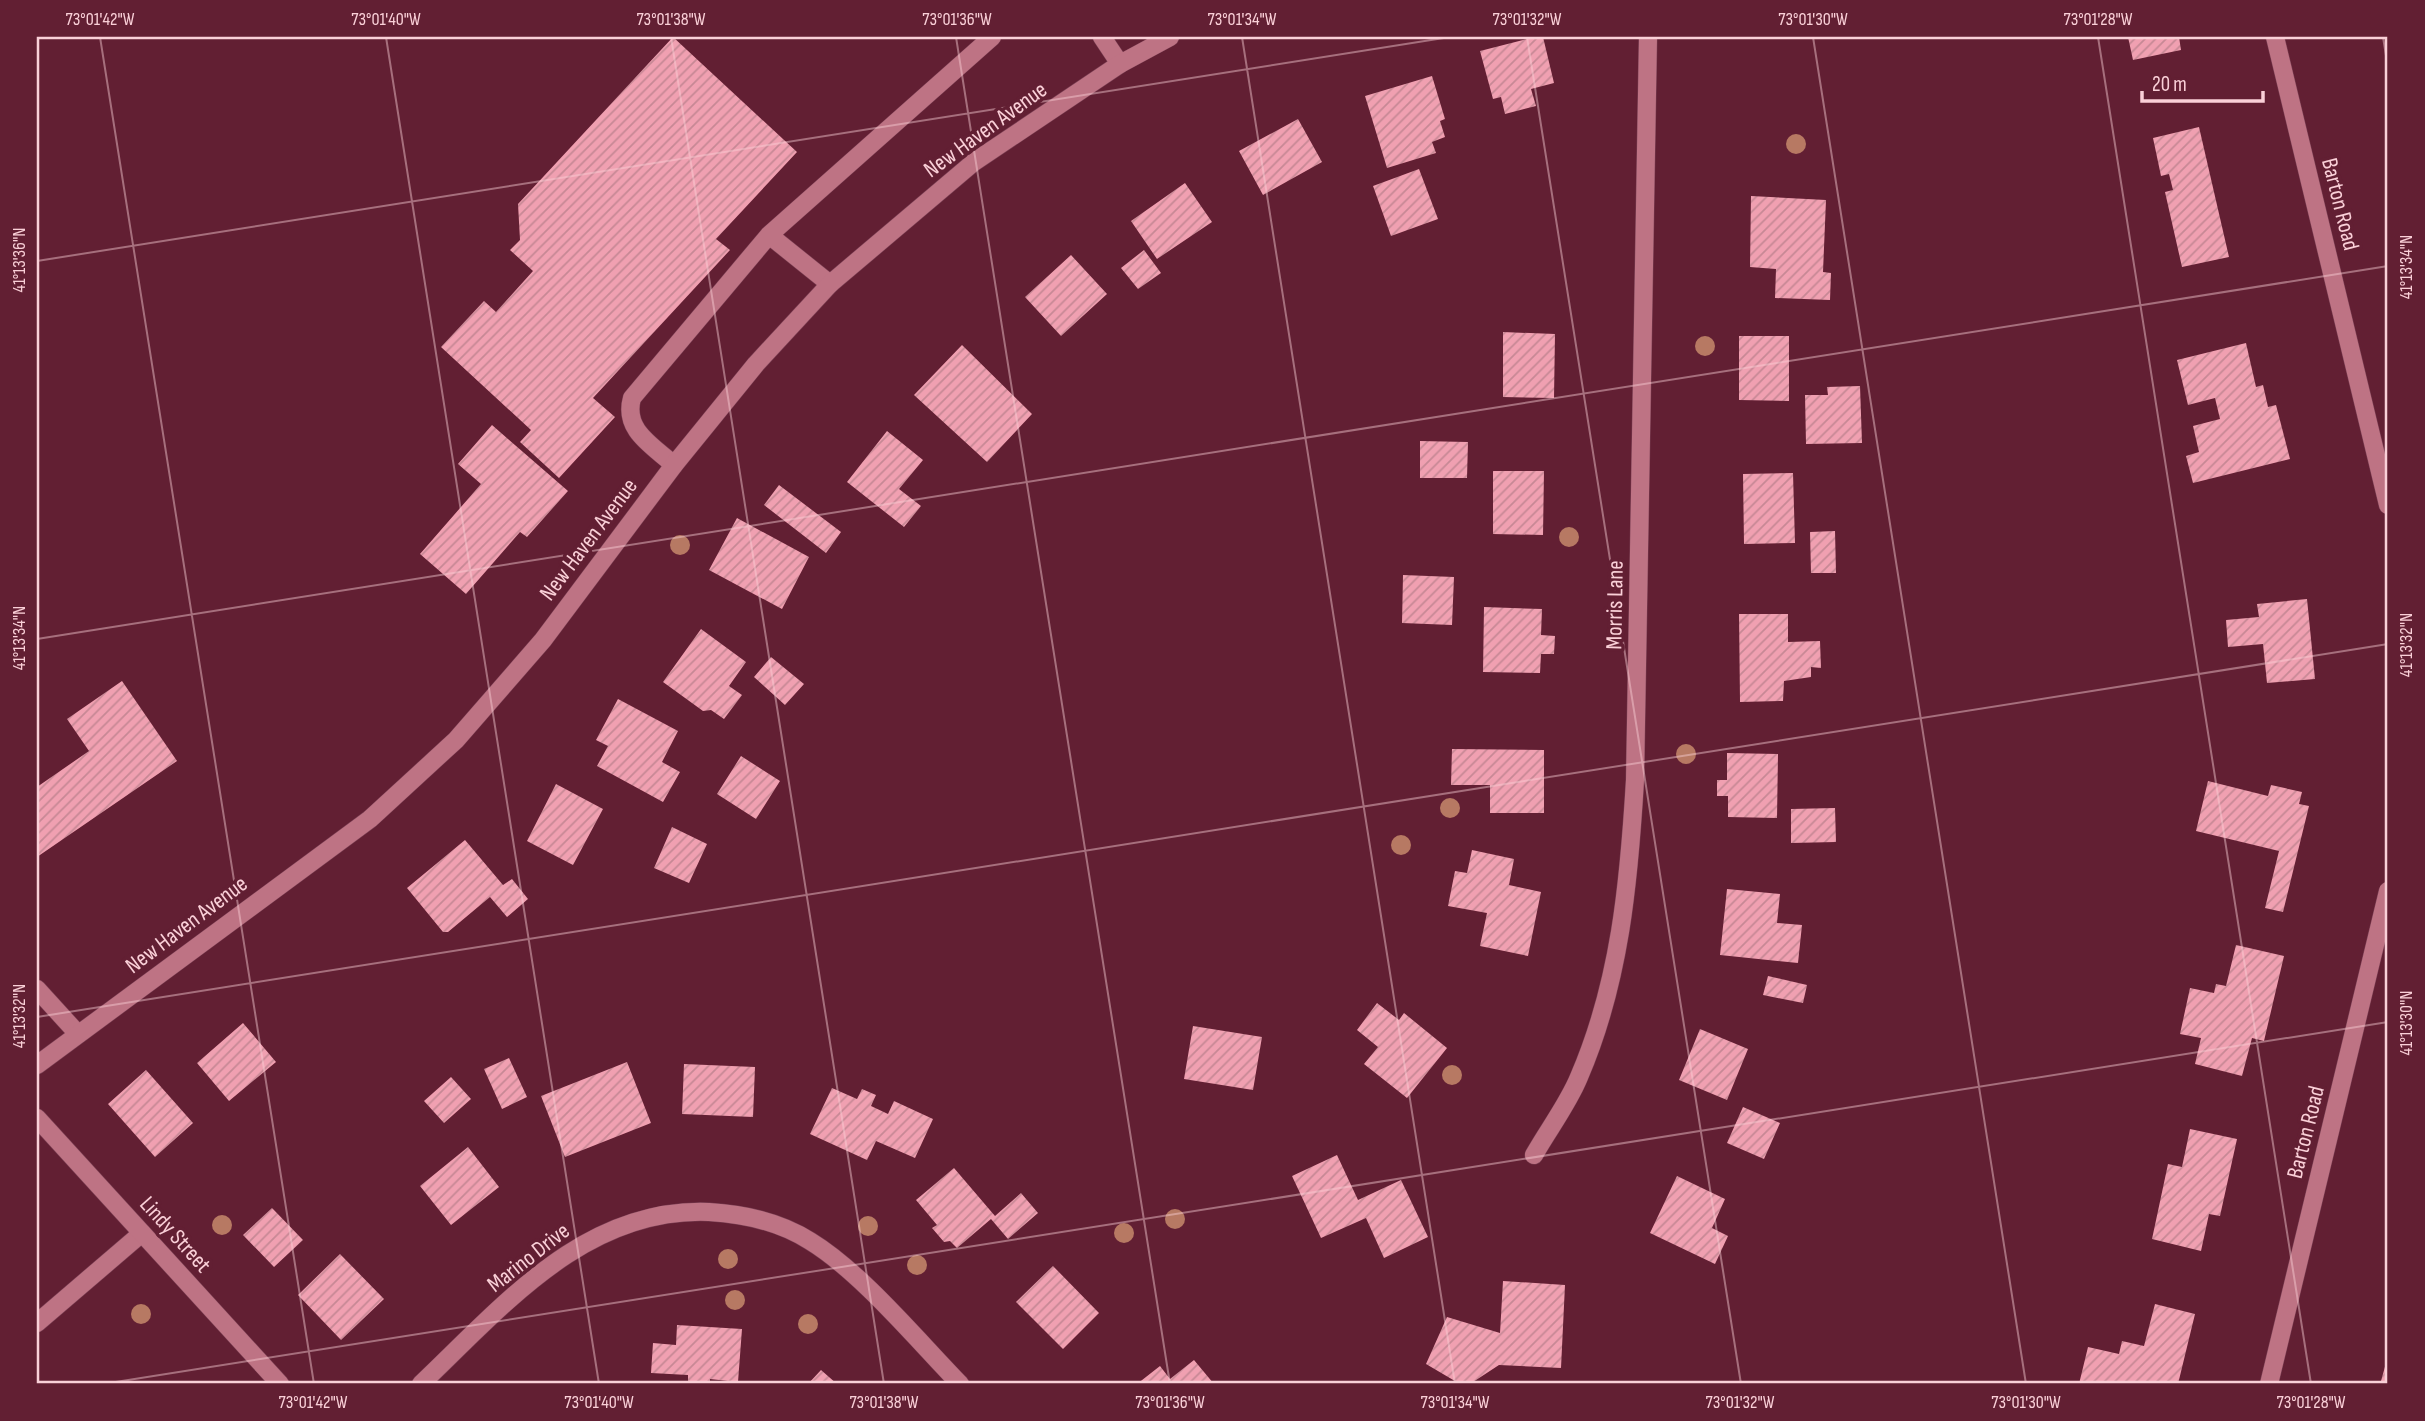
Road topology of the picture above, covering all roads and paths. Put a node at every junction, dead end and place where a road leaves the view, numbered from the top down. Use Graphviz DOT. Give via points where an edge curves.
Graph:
graph roads {
  1 [pos="992,37"];
  2 [pos="1102,37"];
  3 [pos="1170,37"];
  4 [pos="1648,37"];
  5 [pos="2275,37"];
  6 [pos="1120,64"];
  7 [pos="769,235"];
  8 [pos="830,284"];
  9 [pos="674,465"];
  10 [pos="2388,505"];
  11 [pos="2388,891"];
  12 [pos="37,989"];
  13 [pos="78,1034"];
  14 [pos="37,1065"];
  15 [pos="37,1118"];
  16 [pos="1534,1155"];
  17 [pos="142,1233"];
  18 [pos="37,1323"];
  19 [pos="280,1384"];
  20 [pos="421,1384"];
  21 [pos="961,1384"];
  22 [pos="2269,1384"];
  1 -- 7 [label="street"];
  2 -- 6 [label="street"];
  3 -- 6 [label="street, New Haven Avenue"];
  4 -- 16 [label="street, Morris Lane" via="1630,864 1616,964 1579,1078"];
  5 -- 10 [label="street, Barton Road"];
  6 -- 8 [label="street, New Haven Avenue" via="974,162"];
  7 -- 8 [label="street"];
  7 -- 9 [label="street" via="632,398 628,412 634,429"];
  8 -- 9 [label="street, New Haven Avenue" via="756,363"];
  9 -- 13 [label="street, New Haven Avenue" via="543,640 456,740 370,819"];
  11 -- 22 [label="street, Barton Road"];
  12 -- 13 [label="street"];
  13 -- 14 [label="street, New Haven Avenue"];
  15 -- 17 [label="street, Lindy Street"];
  17 -- 18 [label="street"];
  17 -- 19 [label="street, Lindy Street"];
  20 -- 21 [label="street, Marino Drive" via="526,1283 559,1258 638,1220 680,1211 758,1219 810,1241 859,1282"];
}
